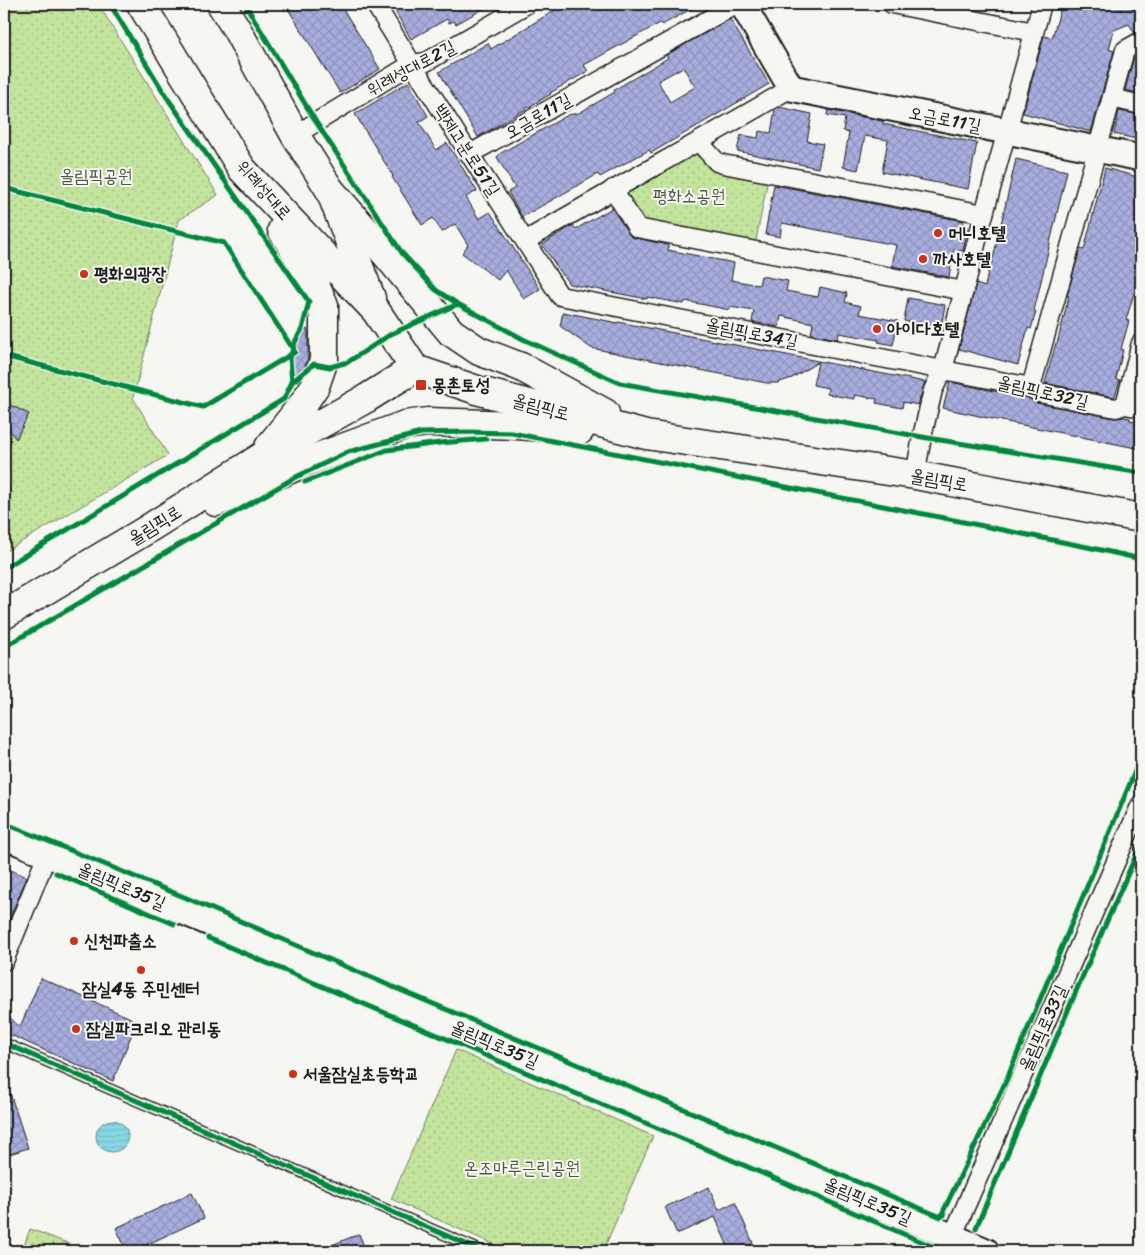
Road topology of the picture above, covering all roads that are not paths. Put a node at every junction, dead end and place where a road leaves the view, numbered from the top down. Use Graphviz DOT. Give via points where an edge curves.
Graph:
graph roads {
  1 [pos="141,4"];
  2 [pos="220,4"];
  3 [pos="376,4"];
  4 [pos="527,4"];
  5 [pos="736,4"];
  6 [pos="742,4"];
  7 [pos="892,4"];
  8 [pos="1042,4"];
  9 [pos="1034,32"];
  10 [pos="1141,41"];
  11 [pos="412,64"];
  12 [pos="791,88"];
  13 [pos="1112,98"];
  14 [pos="1141,104"];
  15 [pos="1008,132"];
  16 [pos="295,135"];
  17 [pos="699,142"];
  18 [pos="1098,149"];
  19 [pos="470,154"];
  20 [pos="1141,158"];
  21 [pos="242,168"];
  22 [pos="613,189"];
  23 [pos="330,190"];
  24 [pos="984,214"];
  25 [pos="525,241"];
  26 [pos="964,292"];
  27 [pos="560,296"];
  28 [pos="376,311"];
  29 [pos="1141,343"];
  30 [pos="415,370"];
  31 [pos="943,370"];
  32 [pos="1031,387"];
  33 [pos="1133,406"];
  34 [pos="646,435"];
  35 [pos="260,458"];
  36 [pos="915,476"];
  37 [pos="1141,518"];
  38 [pos="143,532"];
  39 [pos="4,615"];
  40 [pos="1141,804"];
  41 [pos="4,836"];
  42 [pos="47,855"];
  43 [pos="4,961"];
  44 [pos="4,1043"];
  45 [pos="949,1244"];
  46 [pos="482,1251"];
  47 [pos="986,1251"];
  1 -- 21 [label="main road, 위례성대로"];
  2 -- 16 [label="main road, 위례성대로"];
  3 -- 11 [label="street, 백제고분로51길"];
  4 -- 11 [label="street, 위례성대로2길" via="426,62"];
  5 -- 19 [label="street, 오금로11길"];
  6 -- 12 [label="street"];
  7 -- 9 [label="street"];
  8 -- 9 [label="street"];
  9 -- 15 [label="street"];
  10 -- 13 [label="street" via="1125,50"];
  11 -- 16 [label="street, 위례성대로2길"];
  11 -- 19 [label="street, 백제고분로51길"];
  12 -- 15 [label="street, 오금로11길"];
  12 -- 17 [label="street"];
  13 -- 14 [label="street"];
  13 -- 18 [label="street"];
  15 -- 18 [label="street, 오금로11길"];
  15 -- 24 [label="street"];
  16 -- 23 [label="main road, 위례성대로"];
  17 -- 22 [label="street"];
  17 -- 24 [label="street" via="722,164"];
  18 -- 20 [label="street, 오금로11길"];
  18 -- 32 [label="street"];
  19 -- 25 [label="street, 백제고분로51길"];
  21 -- 28 [label="main road, 위례성대로"];
  21 -- 35 [label="main road" via="309,272 324,305 324,360 315,386"];
  22 -- 25 [label="street"];
  22 -- 26 [label="street" via="637,228"];
  23 -- 28 [label="main road, 위례성대로"];
  23 -- 34 [label="main road" via="451,332 479,351 521,367"];
  24 -- 26 [label="street"];
  25 -- 27 [label="street, 백제고분로51길"];
  26 -- 31 [label="street"];
  27 -- 31 [label="street, 올림픽로34길"];
  28 -- 30 [label="main road, 위례성대로"];
  29 -- 33 [label="street"];
  30 -- 34 [label="main road, 올림픽로" via="480,391"];
  30 -- 35 [label="main road, 올림픽로"];
  31 -- 32 [label="street, 올림픽로32길"];
  31 -- 36 [label="street" via="933,390"];
  32 -- 33 [label="street, 올림픽로32길" via="1039,393 1116,408"];
  34 -- 36 [label="main road, 올림픽로"];
  34 -- 38 [label="main road" via="428,422 405,425 308,461"];
  35 -- 38 [label="main road, 올림픽로"];
  36 -- 37 [label="main road, 올림픽로"];
  38 -- 39 [label="main road, 올림픽로"];
  40 -- 45 [label="street, 올림픽로33길"];
  41 -- 42 [label="street, 올림픽로35길"];
  42 -- 43 [label="street"];
  42 -- 45 [label="street, 올림픽로35길"];
  44 -- 46 [label="lane"];
  45 -- 47 [label="street, 올림픽로35길"];
}
